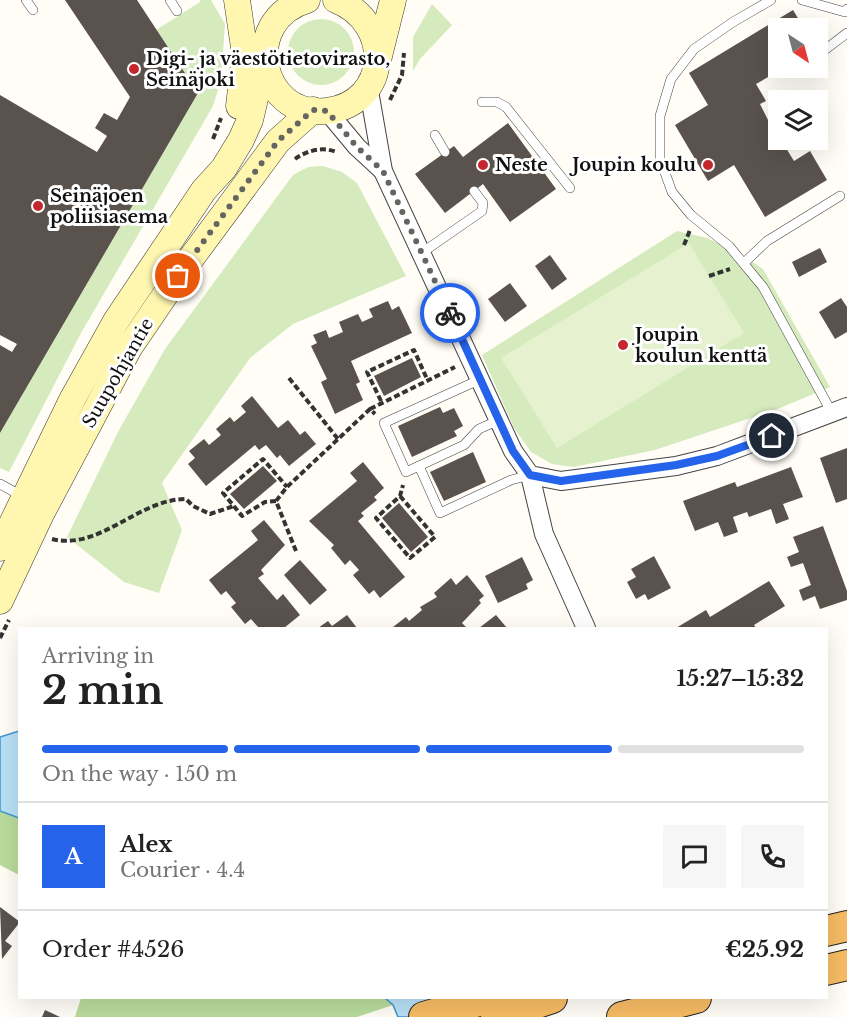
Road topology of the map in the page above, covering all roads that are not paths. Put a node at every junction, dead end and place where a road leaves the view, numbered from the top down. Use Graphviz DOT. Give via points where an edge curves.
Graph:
graph roads {
  1 [pos="26,0"];
  2 [pos="170,0"];
  3 [pos="237,0"];
  4 [pos="265,0"];
  5 [pos="307,0"];
  6 [pos="336,0"];
  7 [pos="393,0"];
  8 [pos="771,0"];
  9 [pos="802,0"];
  10 [pos="33,10"];
  11 [pos="177,11"];
  12 [pos="846,12"];
  13 [pos="269,30"];
  14 [pos="847,33"];
  15 [pos="828,47"];
  16 [pos="264,60"];
  17 [pos="373,74"];
  18 [pos="482,102"];
  19 [pos="320,111"];
  20 [pos="435,135"];
  21 [pos="445,152"];
  22 [pos="383,171"];
  23 [pos="570,188"];
  24 [pos="204,190"];
  25 [pos="474,191"];
  26 [pos="840,196"];
  27 [pos="423,252"];
  28 [pos="745,262"];
  29 [pos="481,379"];
  30 [pos="839,410"];
  31 [pos="499,420"];
  32 [pos="419,466"];
  33 [pos="530,475"];
  34 [pos="0,484"];
  35 [pos="24,497"];
  36 [pos="0,548"];
  37 [pos="5,609"];
  38 [pos="586,627"];
  39 [pos="847,926"];
  40 [pos="828,930"];
  41 [pos="847,965"];
  42 [pos="828,970"];
  43 [pos="547,999"];
  44 [pos="687,999"];
  45 [pos="499,1009"];
  46 [pos="424,1017"];
  47 [pos="622,1017"];
  48 [pos="640,1017"];
  1 -- 10 [label="lane"];
  2 -- 11 [label="lane"];
  3 -- 24 [label="main road" via="245,54 240,99 231,130"];
  4 -- 13 [label="main road, Suupohjantie"];
  5 -- 13 [label="main road" via="280,15"];
  6 -- 17 [label="main road" via="364,18 373,32"];
  7 -- 17 [label="main road"];
  8 -- 28 [label="lane" via="694,49 671,79 660,116 660,159 672,192 691,215"];
  9 -- 12 [label="lane"];
  13 -- 16 [label="main road, Suupohjantie"];
  14 -- 15 [label="lane"];
  16 -- 19 [label="main road" via="269,78 280,94 295,105"];
  16 -- 24 [label="main road, Suupohjantie" via="250,120 241,140"];
  17 -- 19 [label="main road, Suupohjantie" via="345,106"];
  17 -- 22 [label="street" via="375,135"];
  18 -- 23 [label="lane" via="497,102 506,107"];
  19 -- 22 [label="street"];
  19 -- 37 [label="main road, Suupohjantie" via="278,141 129,348 41,514"];
  20 -- 21 [label="lane"];
  22 -- 27 [label="street"];
  24 -- 35 [label="main road, Suupohjantie" via="116,321"];
  25 -- 27 [label="lane" via="483,203 482,211"];
  26 -- 28 [label="lane" via="767,241"];
  27 -- 29 [label="street"];
  28 -- 30 [label="lane"];
  29 -- 31 [label="street"];
  29 -- 32 [label="lane" via="384,423 406,472"];
  30 -- 33 [label="street" via="717,456 676,465 561,481"];
  31 -- 32 [label="lane" via="479,429 464,446"];
  31 -- 33 [label="street" via="513,451"];
  32 -- 33 [label="lane" via="440,513"];
  33 -- 38 [label="street" via="544,534"];
  34 -- 35 [label="lane"];
  35 -- 36 [label="main road, Suupohjantie"];
  39 -- 40 [label="highway"];
  41 -- 42 [label="highway"];
  43 -- 45 [label="highway"];
  44 -- 47 [label="highway"];
  44 -- 48 [label="highway"];
  45 -- 46 [label="highway"];
}
